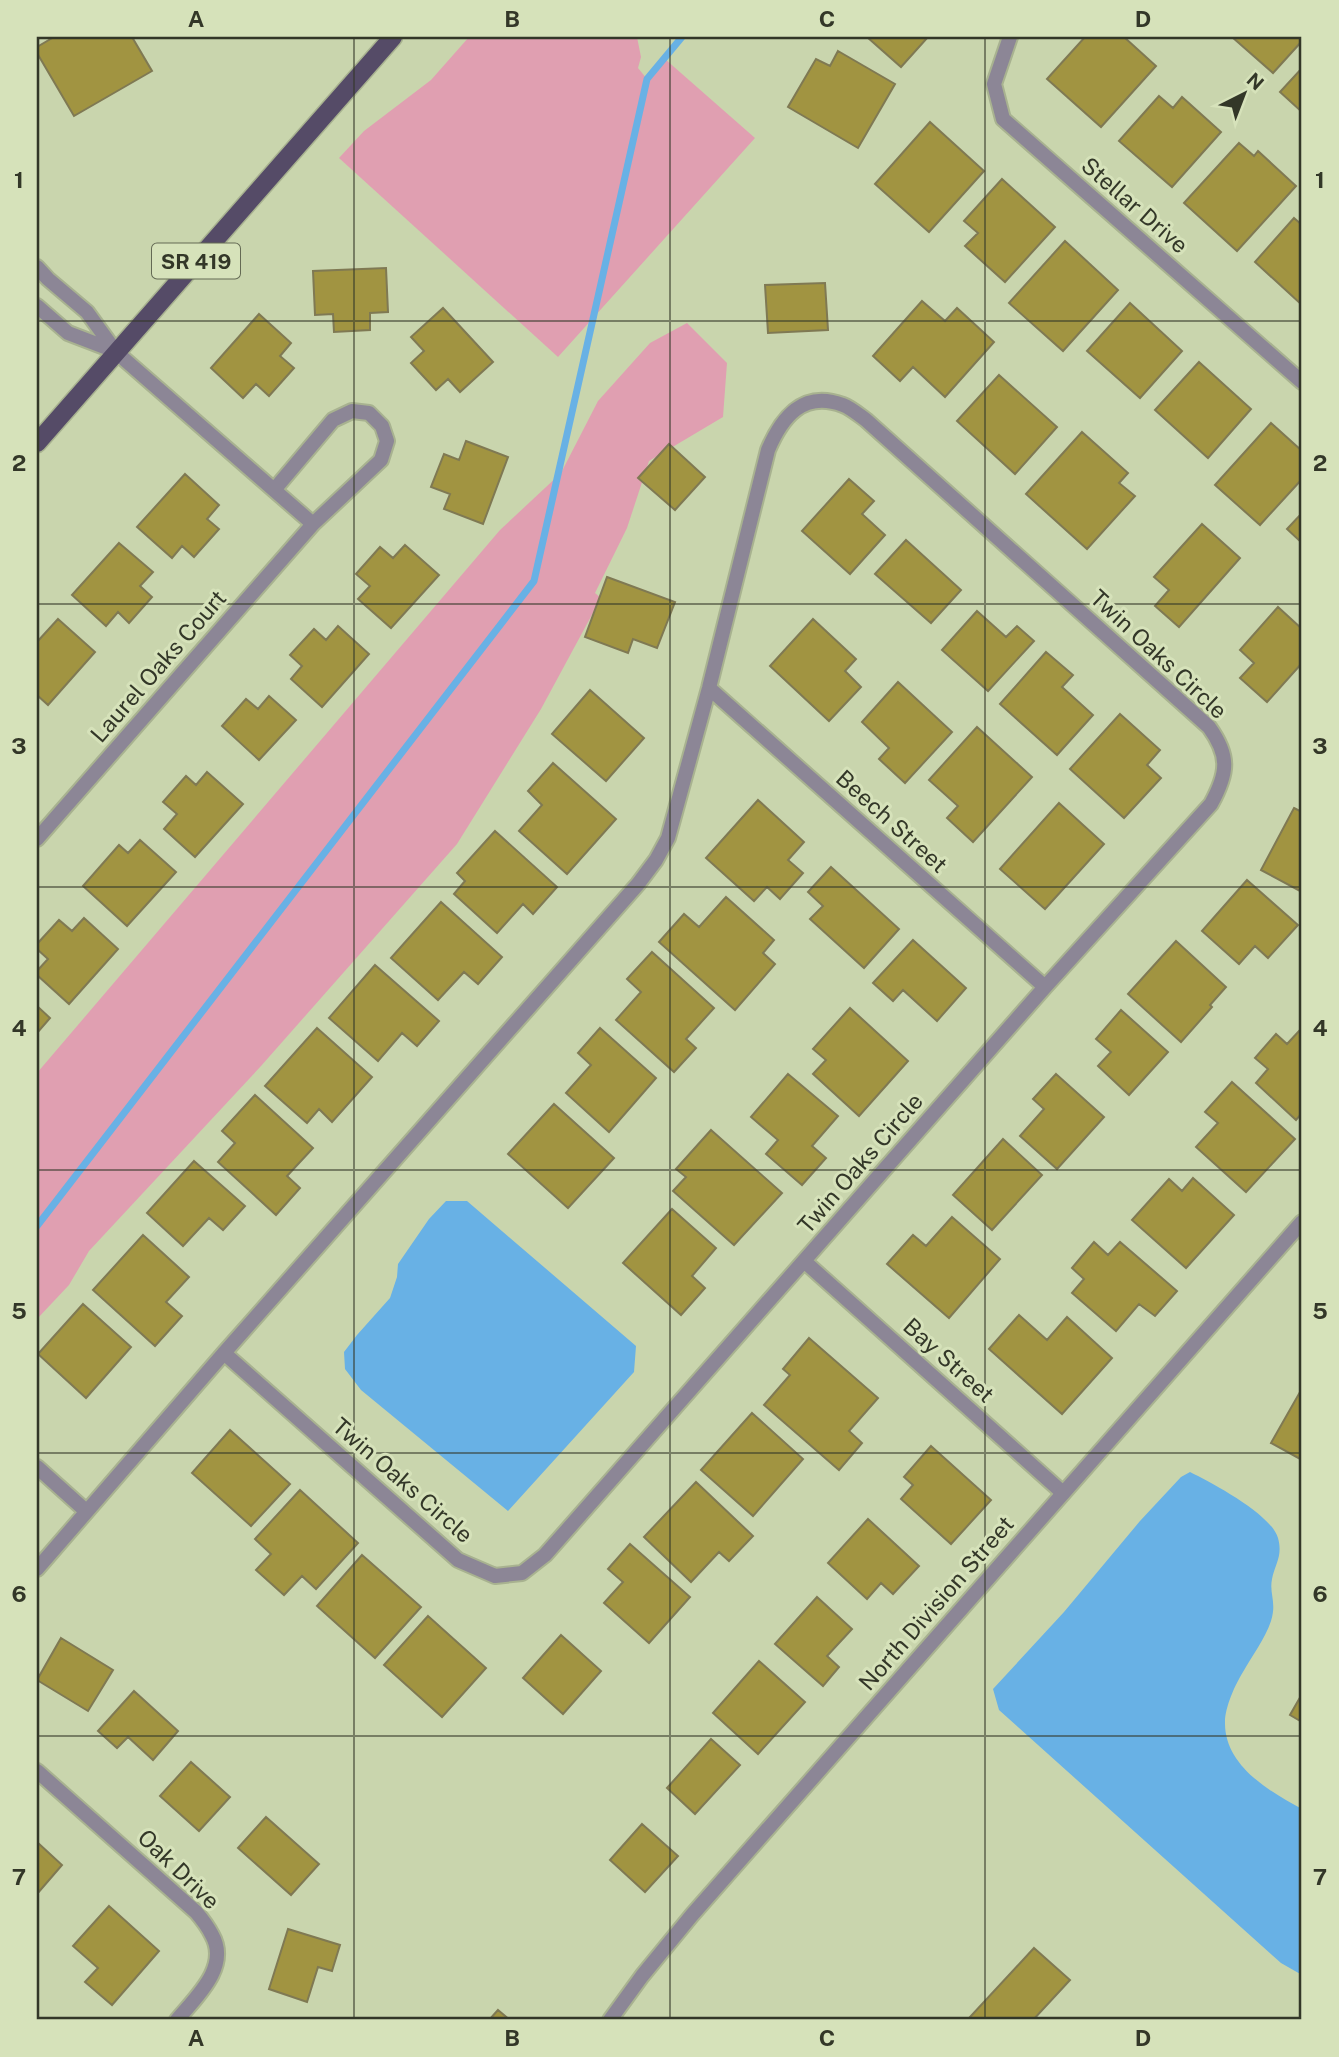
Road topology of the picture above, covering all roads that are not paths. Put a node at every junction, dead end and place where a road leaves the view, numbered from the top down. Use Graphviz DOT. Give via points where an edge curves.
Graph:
graph roads {
  1 [pos="393,37"];
  2 [pos="1010,37"];
  3 [pos="37,267"];
  4 [pos="37,306"];
  5 [pos="116,352"];
  6 [pos="1302,382"];
  7 [pos="37,443"];
  8 [pos="274,490"];
  9 [pos="313,524"];
  10 [pos="709,688"];
  11 [pos="37,839"];
  12 [pos="1045,987"];
  13 [pos="1302,1222"];
  14 [pos="804,1261"];
  15 [pos="225,1353"];
  16 [pos="37,1467"];
  17 [pos="1063,1493"];
  18 [pos="86,1511"];
  19 [pos="37,1569"];
  20 [pos="37,1772"];
  21 [pos="177,2020"];
  22 [pos="610,2020"];
  1 -- 5 [label="main road, SR 419"];
  2 -- 6 [label="street, Stellar Drive" via="994,84 1003,119"];
  3 -- 5 [label="street" via="87,312"];
  4 -- 5 [label="street" via="68,333"];
  5 -- 7 [label="main road, SR 419"];
  5 -- 8 [label="street"];
  8 -- 9 [label="street"];
  8 -- 9 [label="street, Laurel Oaks Court" via="333,420 352,411 369,413 382,426 387,441 381,460"];
  9 -- 11 [label="street, Laurel Oaks Court"];
  10 -- 12 [label="street, Beech Street"];
  10 -- 12 [label="street, Twin Oaks Circle" via="776,430 808,401 845,405 1209,727 1220,742 1226,762 1222,784 1211,804"];
  10 -- 15 [label="street, Twin Oaks Circle" via="668,838 656,860"];
  12 -- 14 [label="street, Twin Oaks Circle"];
  13 -- 17 [label="street, North Division Street"];
  14 -- 15 [label="street, Twin Oaks Circle" via="545,1555 522,1573 495,1576 458,1560"];
  14 -- 17 [label="street, Bay Street"];
  15 -- 18 [label="street, Twin Oaks Circle"];
  16 -- 18 [label="street"];
  17 -- 22 [label="street, North Division Street" via="692,1915"];
  18 -- 19 [label="street, Twin Oaks Circle"];
  20 -- 21 [label="street, Oak Drive" via="196,1912 214,1937 218,1961 206,1985"];
}
